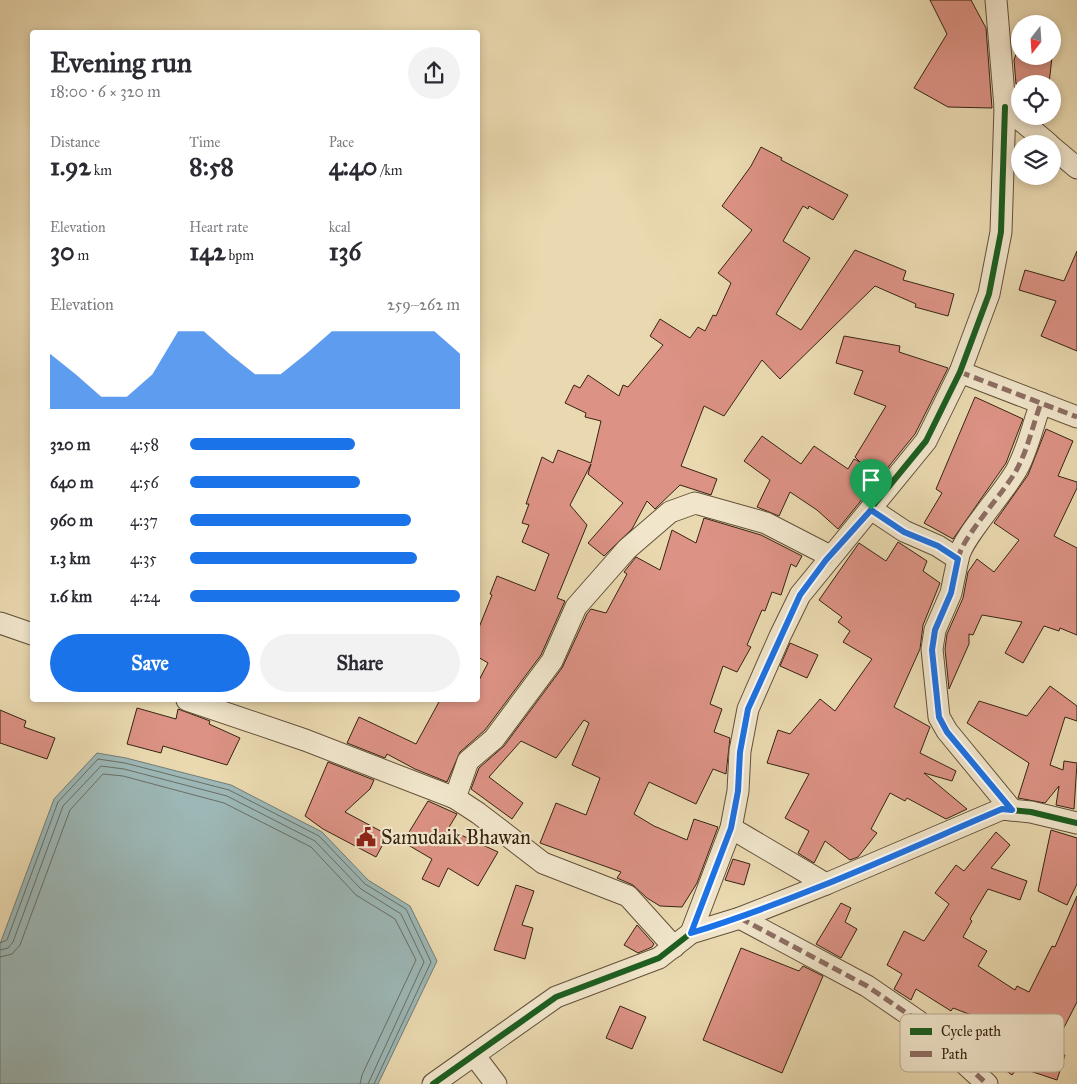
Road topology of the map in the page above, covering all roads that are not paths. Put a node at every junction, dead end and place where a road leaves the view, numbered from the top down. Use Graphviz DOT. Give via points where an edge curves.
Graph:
graph roads {
  1 [pos="996,0"];
  2 [pos="1005,106"];
  3 [pos="1039,135"];
  4 [pos="1061,155"];
  5 [pos="1077,168"];
  6 [pos="960,372"];
  7 [pos="1041,403"];
  8 [pos="1077,416"];
  9 [pos="871,510"];
  10 [pos="830,556"];
  11 [pos="958,559"];
  12 [pos="0,622"];
  13 [pos="30,633"];
  14 [pos="193,702"];
  15 [pos="455,798"];
  16 [pos="1012,810"];
  17 [pos="1077,823"];
  18 [pos="731,828"];
  19 [pos="826,884"];
  20 [pos="740,918"];
  21 [pos="691,933"];
  22 [pos="674,947"];
  23 [pos="908,1014"];
  24 [pos="474,1055"];
  25 [pos="974,1072"];
  26 [pos="433,1084"];
  27 [pos="496,1084"];
  28 [pos="987,1084"];
  1 -- 2 [label="street"];
  2 -- 3 [label="street"];
  2 -- 6 [label="street" via="1001,232 989,294"];
  4 -- 5 [label="street"];
  6 -- 7 [label="street"];
  6 -- 9 [label="street" via="926,441"];
  7 -- 8 [label="street"];
  7 -- 11 [label="street" via="1017,468 988,513 959,549"];
  9 -- 10 [label="street"];
  9 -- 11 [label="street" via="904,532 938,546"];
  10 -- 15 [label="street" via="766,523 695,503 670,512 627,549 576,607 552,661 494,739 468,761"];
  10 -- 18 [label="street" via="800,595 748,709"];
  11 -- 16 [label="street" via="951,593 935,630 932,650 939,717 947,732"];
  12 -- 13 [label="street"];
  14 -- 15 [label="street" via="305,740"];
  15 -- 22 [label="street" via="543,863 628,896"];
  16 -- 17 [label="street"];
  16 -- 19 [label="street" via="1002,809"];
  18 -- 19 [label="street"];
  18 -- 21 [label="street"];
  19 -- 20 [label="street"];
  20 -- 21 [label="street"];
  20 -- 23 [label="street" via="867,986"];
  21 -- 22 [label="street"];
  22 -- 24 [label="street" via="659,958 556,997"];
  24 -- 26 [label="street"];
  24 -- 27 [label="street"];
  25 -- 28 [label="street"];
}
